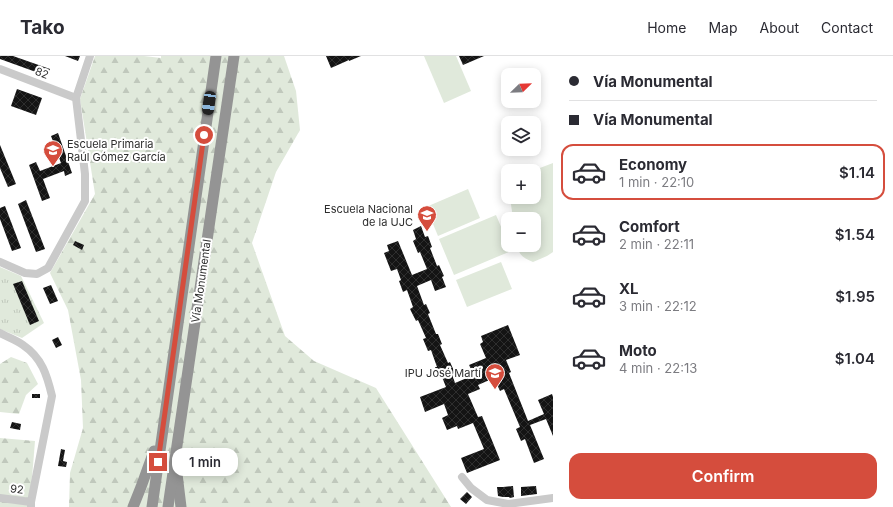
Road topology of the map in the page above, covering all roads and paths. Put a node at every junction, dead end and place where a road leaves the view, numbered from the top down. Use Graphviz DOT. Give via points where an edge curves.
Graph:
graph roads {
  1 [pos="90,56"];
  2 [pos="216,56"];
  3 [pos="234,56"];
  4 [pos="0,69"];
  5 [pos="76,98"];
  6 [pos="0,262"];
  7 [pos="0,334"];
  8 [pos="164,417"];
  9 [pos="177,444"];
  10 [pos="462,477"];
  11 [pos="0,498"];
  12 [pos="553,498"];
  13 [pos="32,505"];
  14 [pos="133,507"];
  15 [pos="152,507"];
  16 [pos="168,507"];
  17 [pos="181,507"];
  1 -- 5 [label="street"];
  2 -- 8 [label="highway, Vía Monumental"];
  3 -- 9 [label="highway, Vía Monumental"];
  4 -- 5 [label="street, 82"];
  5 -- 6 [label="street" via="85,174 85,201 48,268 37,274 26,273"];
  7 -- 13 [label="street" via="22,344 32,352 43,367 52,396"];
  8 -- 14 [label="highway"];
  8 -- 15 [label="highway, Vía Monumental"];
  9 -- 16 [label="highway, Vía Monumental"];
  9 -- 17 [label="highway" via="177,481"];
  10 -- 12 [label="street" via="471,488 487,500 508,504"];
  11 -- 13 [label="street, 92"];
}
